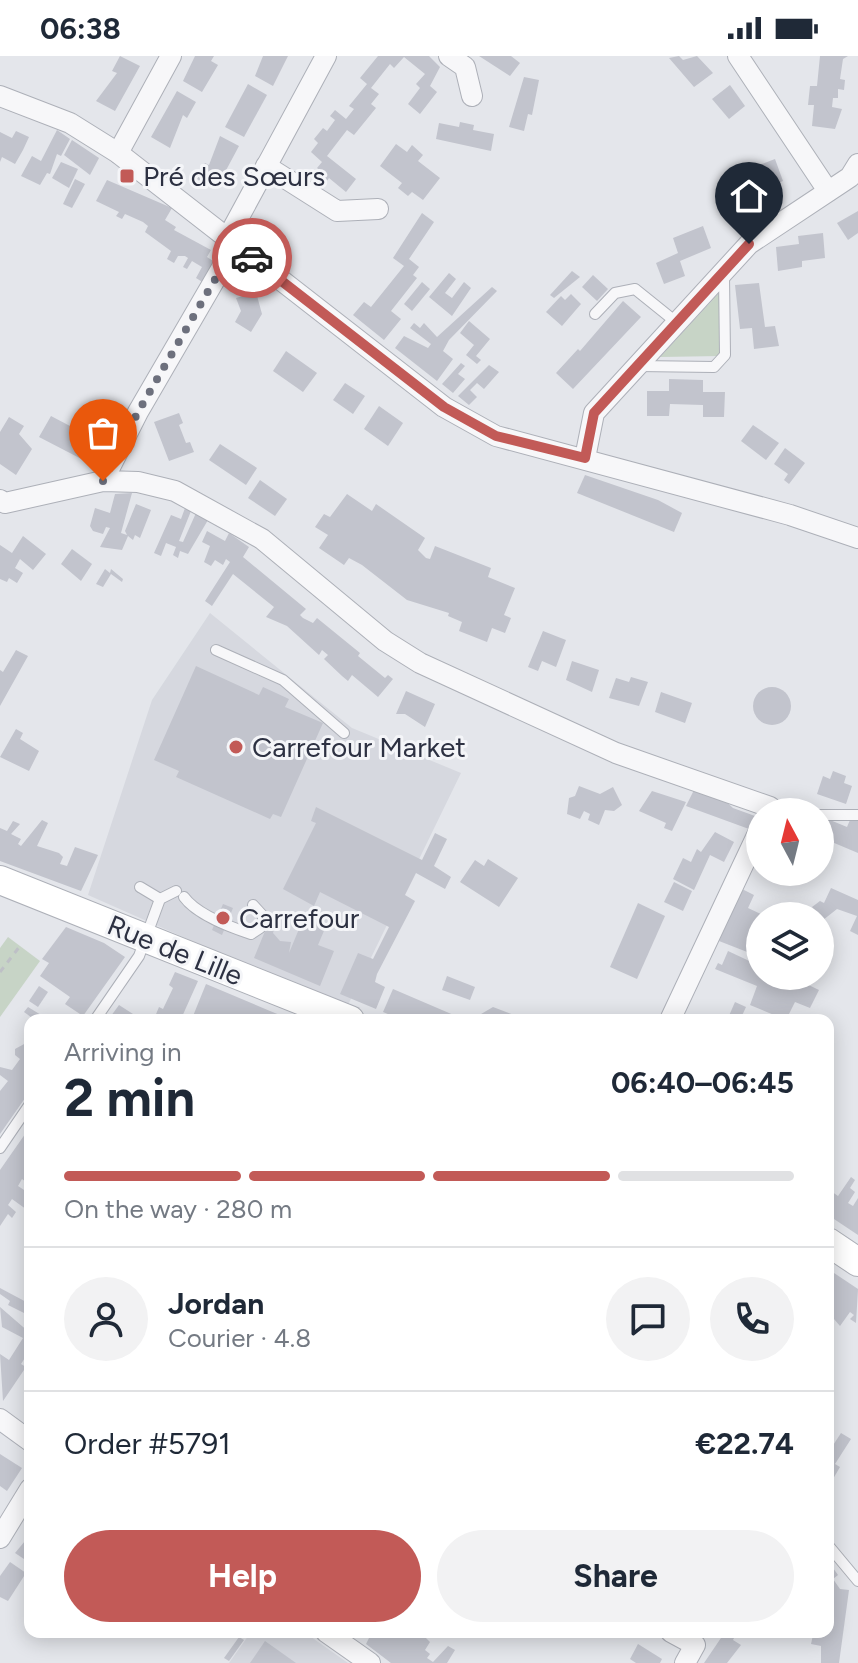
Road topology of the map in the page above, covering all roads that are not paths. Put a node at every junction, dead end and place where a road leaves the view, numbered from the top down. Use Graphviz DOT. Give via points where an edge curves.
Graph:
graph roads {
  1 [pos="171,56"];
  2 [pos="326,56"];
  3 [pos="449,56"];
  4 [pos="738,56"];
  5 [pos="0,96"];
  6 [pos="472,96"];
  7 [pos="118,153"];
  8 [pos="858,164"];
  9 [pos="266,166"];
  10 [pos="828,191"];
  11 [pos="378,209"];
  12 [pos="231,242"];
  13 [pos="724,271"];
  14 [pos="595,314"];
  15 [pos="676,322"];
  16 [pos="636,366"];
  17 [pos="585,458"];
  18 [pos="103,481"];
  19 [pos="2,504"];
  20 [pos="858,538"];
  21 [pos="216,650"];
  22 [pos="344,733"];
  23 [pos="746,801"];
  24 [pos="834,815"];
  25 [pos="858,815"];
  26 [pos="746,859"];
  27 [pos="0,880"];
  28 [pos="140,887"];
  29 [pos="160,899"];
  30 [pos="253,905"];
  31 [pos="146,937"];
  32 [pos="99,1014"];
  33 [pos="335,1014"];
  34 [pos="673,1014"];
  35 [pos="24,1113"];
  36 [pos="0,1148"];
  37 [pos="834,1246"];
  38 [pos="858,1262"];
  39 [pos="0,1419"];
  40 [pos="24,1437"];
  41 [pos="24,1499"];
  42 [pos="0,1538"];
  43 [pos="834,1552"];
  44 [pos="858,1581"];
  45 [pos="335,1638"];
  46 [pos="682,1638"];
  47 [pos="370,1663"];
  48 [pos="685,1663"];
  1 -- 7 [label="street"];
  2 -- 9 [label="street"];
  3 -- 6 [label="street" via="465,67"];
  4 -- 10 [label="street"];
  5 -- 7 [label="street" via="70,123"];
  7 -- 12 [label="street"];
  8 -- 10 [label="street" via="850,177"];
  9 -- 11 [label="street" via="337,211"];
  9 -- 12 [label="street"];
  10 -- 13 [label="street" via="749,244"];
  12 -- 17 [label="street" via="444,407 496,436"];
  12 -- 18 [label="street"];
  13 -- 15 [label="street"];
  13 -- 16 [label="lane" via="725,355 714,367"];
  14 -- 15 [label="lane" via="615,293 635,289"];
  15 -- 16 [label="street"];
  16 -- 17 [label="street" via="594,413"];
  17 -- 20 [label="street"];
  18 -- 19 [label="street"];
  18 -- 23 [label="street" via="175,491 262,539 385,641 420,663 616,753"];
  21 -- 22 [label="lane" via="283,680"];
  24 -- 25 [label="lane"];
  26 -- 34 [label="street"];
  27 -- 31 [label="main road, Rue de Lille"];
  28 -- 29 [label="lane"];
  29 -- 30 [label="lane" via="180,894 228,926 251,934 264,917"];
  29 -- 31 [label="lane"];
  31 -- 32 [label="lane"];
  31 -- 33 [label="main road, Rue de Lille"];
  35 -- 36 [label="lane"];
  37 -- 38 [label="main road"];
  39 -- 40 [label="street"];
  41 -- 42 [label="street"];
  43 -- 44 [label="lane"];
  45 -- 47 [label="street"];
  46 -- 48 [label="street" via="695,1645"];
}
